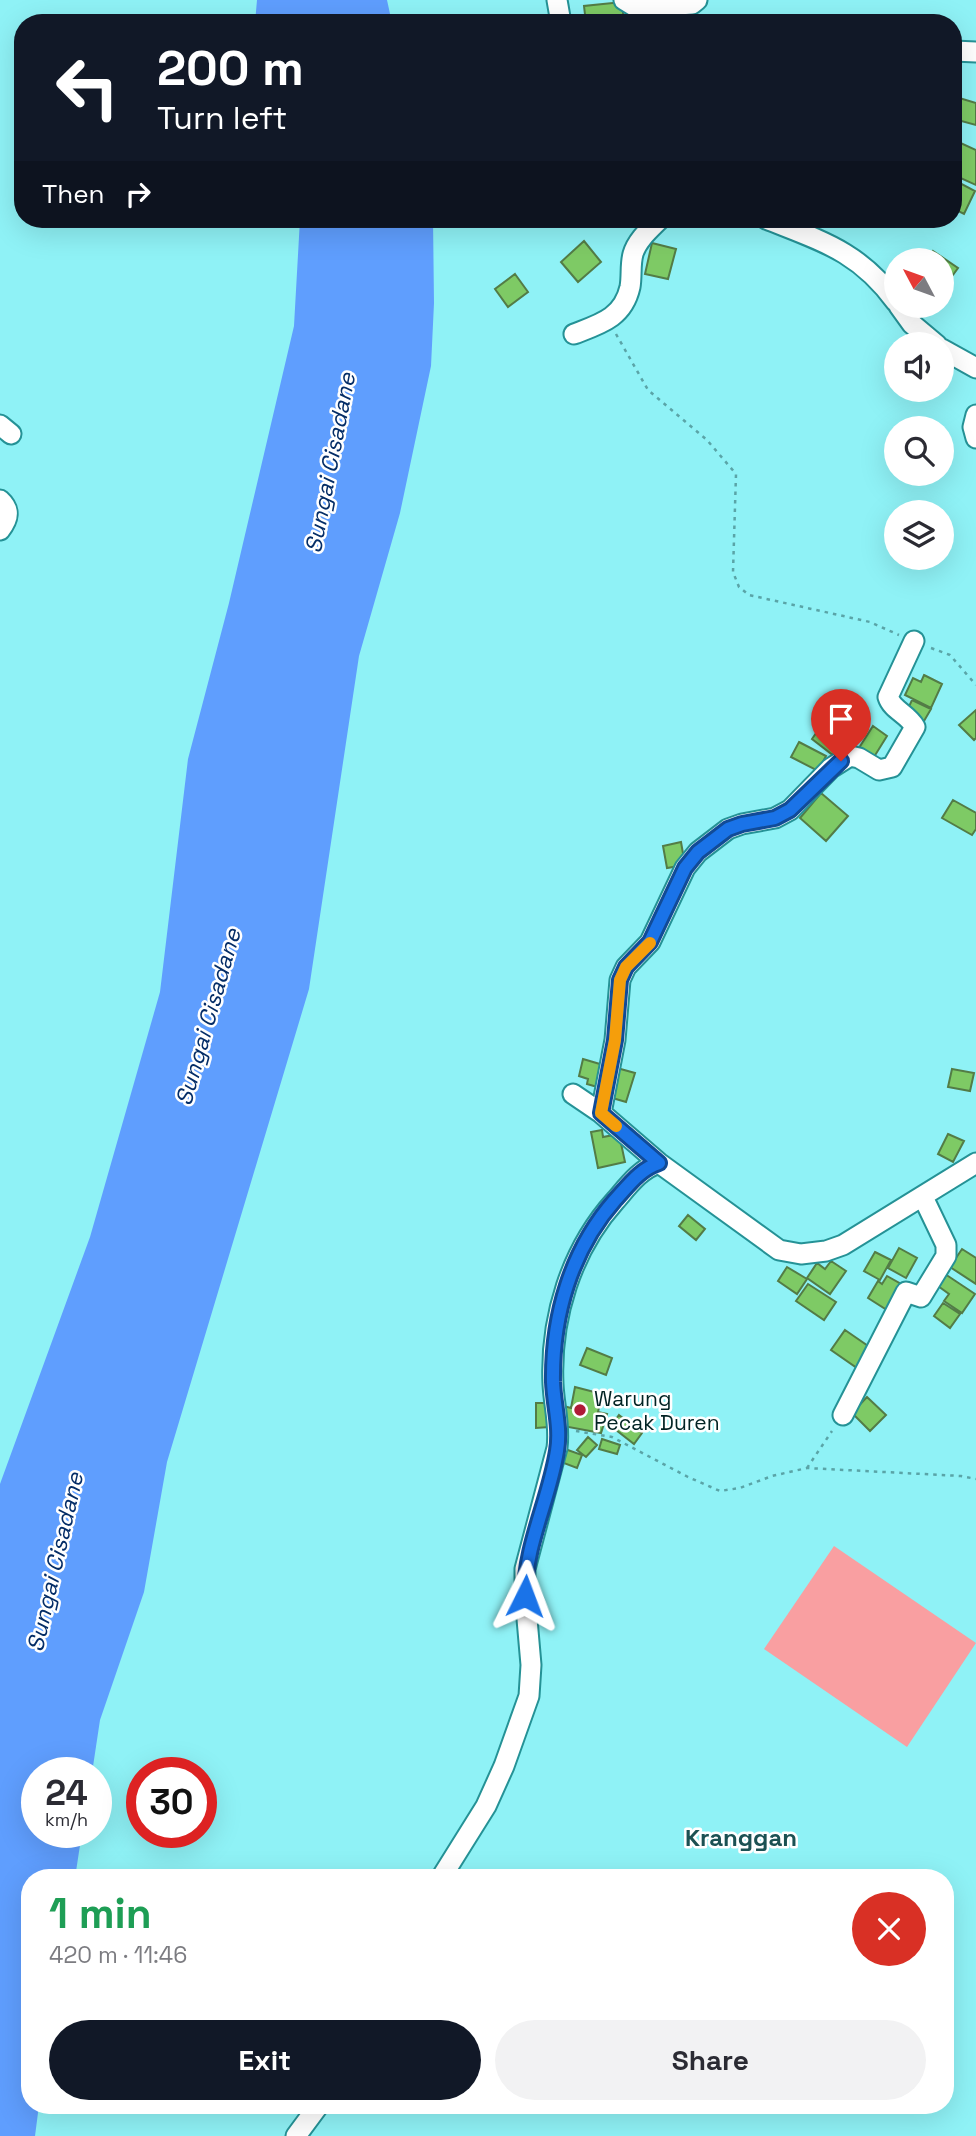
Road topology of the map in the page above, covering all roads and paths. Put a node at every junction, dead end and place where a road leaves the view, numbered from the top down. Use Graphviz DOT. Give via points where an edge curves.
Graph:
graph roads {
  1 [pos="624,0"];
  2 [pos="697,0"];
  3 [pos="652,228"];
  4 [pos="789,228"];
  5 [pos="884,285"];
  6 [pos="908,318"];
  7 [pos="608,321"];
  8 [pos="922,332"];
  9 [pos="574,334"];
  10 [pos="954,356"];
  11 [pos="976,368"];
  12 [pos="976,415"];
  13 [pos="976,438"];
  14 [pos="0,500"];
  15 [pos="0,530"];
  16 [pos="914,641"];
  17 [pos="976,685"];
  18 [pos="573,1094"];
  19 [pos="601,1113"];
  20 [pos="659,1163"];
  21 [pos="976,1163"];
  22 [pos="923,1197"];
  23 [pos="843,1415"];
  24 [pos="559,1428"];
  25 [pos="807,1468"];
  26 [pos="976,1479"];
  27 [pos="447,1869"];
  28 [pos="313,2114"];
  29 [pos="296,2136"];
  1 -- 2 [label="street" via="636,8"];
  3 -- 7 [label="street" via="637,244 630,286 619,312"];
  4 -- 5 [label="street" via="839,248"];
  6 -- 8 [label="street"];
  7 -- 9 [label="street"];
  7 -- 16 [label="path" via="648,390 707,440 736,474 733,572 738,587 749,596 870,622"];
  10 -- 11 [label="street"];
  12 -- 13 [label="street"];
  14 -- 15 [label="street" via="8,513"];
  16 -- 17 [label="path" via="950,655"];
  16 -- 19 [label="street" via="888,696 890,704 915,727 892,767 879,770 850,756 790,810 728,829 685,868 650,942 620,980 615,1040"];
  18 -- 19 [label="street"];
  19 -- 20 [label="street"];
  20 -- 22 [label="street" via="779,1250 801,1254 843,1245"];
  20 -- 24 [label="street" via="640,1174 600,1218 572,1267 556,1325 553,1384"];
  21 -- 22 [label="street"];
  22 -- 23 [label="street" via="946,1245 946,1256 921,1297 906,1292"];
  23 -- 25 [label="path"];
  24 -- 25 [label="path" via="612,1437 720,1491"];
  24 -- 27 [label="street" via="555,1460 525,1569 529,1696 486,1806"];
  25 -- 26 [label="path"];
  28 -- 29 [label="street"];
}
